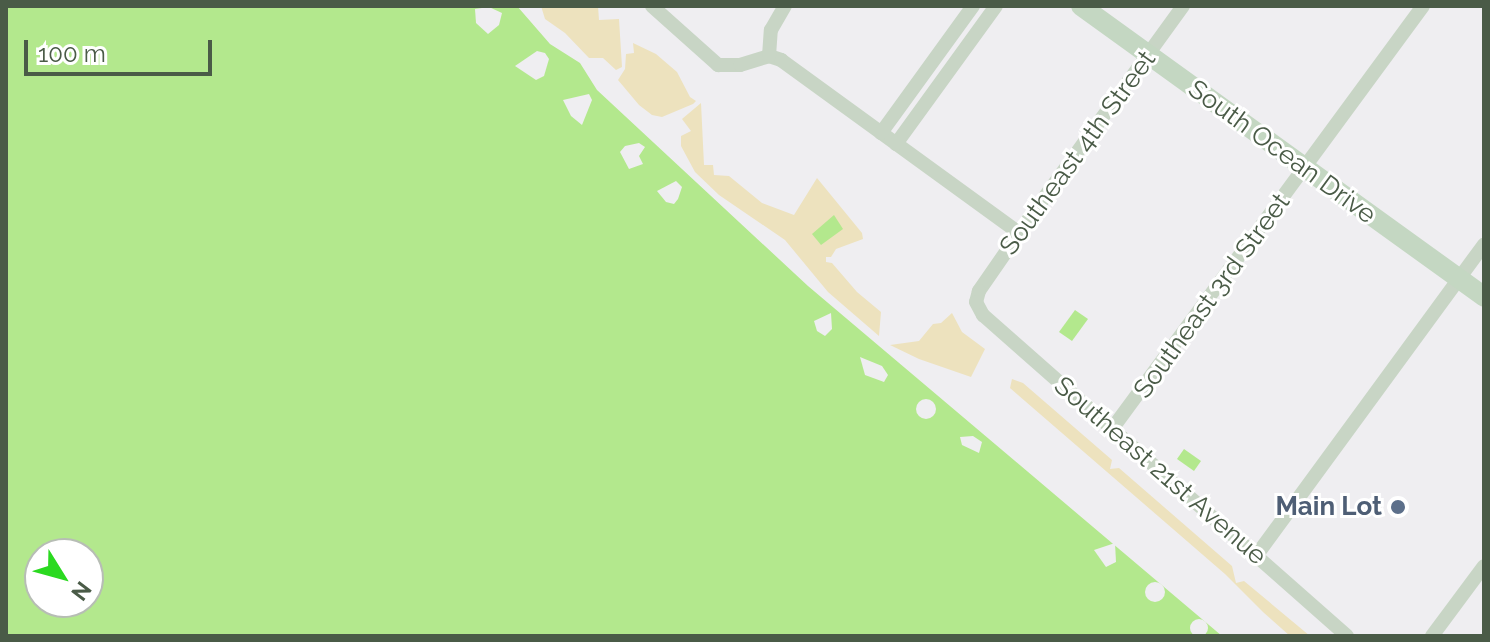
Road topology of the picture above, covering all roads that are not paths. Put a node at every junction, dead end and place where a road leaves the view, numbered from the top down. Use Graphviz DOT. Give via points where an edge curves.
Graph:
graph roads {
  1 [pos="652,6"];
  2 [pos="785,6"];
  3 [pos="973,6"];
  4 [pos="996,6"];
  5 [pos="1081,6"];
  6 [pos="1183,6"];
  7 [pos="1423,6"];
  8 [pos="1148,55"];
  9 [pos="769,56"];
  10 [pos="881,133"];
  11 [pos="896,144"];
  12 [pos="1305,168"];
  13 [pos="1019,233"];
  14 [pos="1484,244"];
  15 [pos="1459,279"];
  16 [pos="1484,297"];
  17 [pos="976,302"];
  18 [pos="1112,429"];
  19 [pos="1256,556"];
  20 [pos="1484,566"];
  21 [pos="1347,636"];
  22 [pos="1432,636"];
  1 -- 9 [label="street" via="718,65"];
  2 -- 9 [label="street" via="771,30"];
  3 -- 10 [label="street"];
  4 -- 11 [label="street"];
  5 -- 8 [label="main road, South Ocean Drive"];
  6 -- 8 [label="street, Southeast 4th Street"];
  7 -- 12 [label="street, Southeast 3rd Street"];
  8 -- 12 [label="main road, South Ocean Drive"];
  8 -- 13 [label="street, Southeast 4th Street"];
  9 -- 10 [label="street"];
  10 -- 11 [label="street"];
  11 -- 13 [label="street"];
  12 -- 15 [label="main road, South Ocean Drive"];
  12 -- 18 [label="street, Southeast 3rd Street"];
  13 -- 17 [label="street, Southeast 4th Street"];
  14 -- 15 [label="street"];
  15 -- 16 [label="main road, South Ocean Drive"];
  15 -- 19 [label="street"];
  17 -- 18 [label="street, Southeast 21st Avenue" via="983,315"];
  18 -- 19 [label="street, Southeast 21st Avenue"];
  19 -- 21 [label="street, Southeast 21st Avenue"];
  20 -- 22 [label="street"];
}
